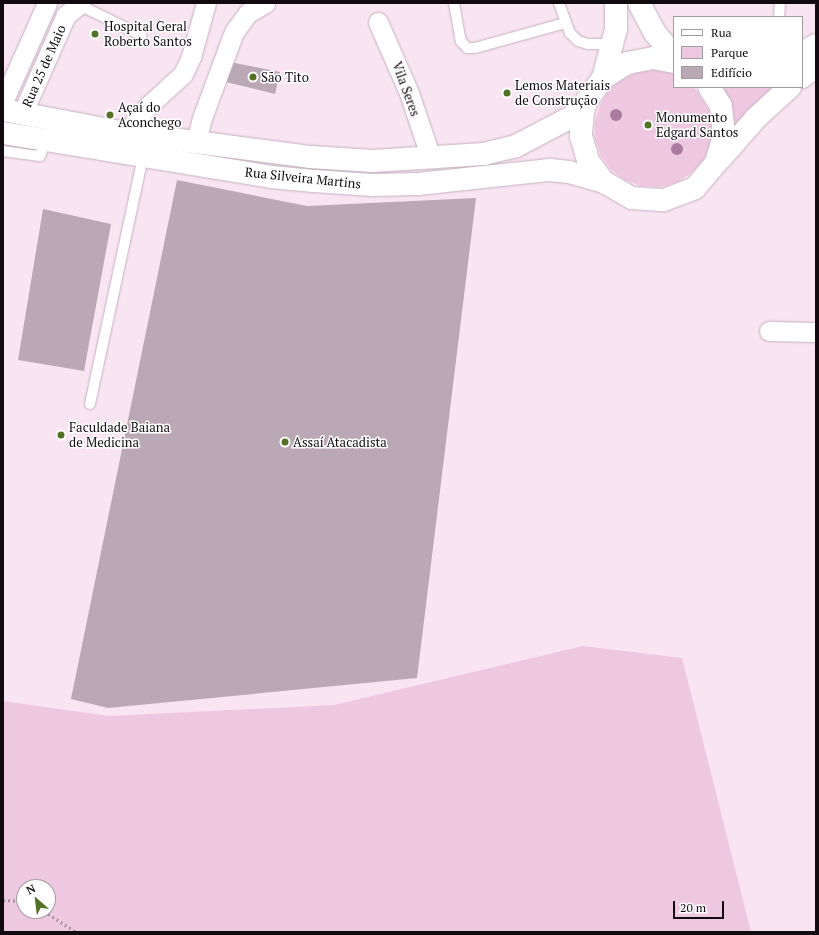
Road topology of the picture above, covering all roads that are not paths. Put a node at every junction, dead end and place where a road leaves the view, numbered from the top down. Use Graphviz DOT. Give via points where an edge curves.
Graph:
graph roads {
  1 [pos="206,3"];
  2 [pos="264,3"];
  3 [pos="454,3"];
  4 [pos="559,3"];
  5 [pos="616,3"];
  6 [pos="639,3"];
  7 [pos="779,4"];
  8 [pos="44,10"];
  9 [pos="72,10"];
  10 [pos="778,16"];
  11 [pos="378,22"];
  12 [pos="565,23"];
  13 [pos="141,35"];
  14 [pos="614,44"];
  15 [pos="816,45"];
  16 [pos="803,52"];
  17 [pos="673,55"];
  18 [pos="673,62"];
  19 [pos="816,66"];
  20 [pos="803,76"];
  21 [pos="604,78"];
  22 [pos="710,88"];
  23 [pos="789,88"];
  24 [pos="3,102"];
  25 [pos="13,111"];
  26 [pos="583,111"];
  27 [pos="3,133"];
  28 [pos="126,133"];
  29 [pos="46,140"];
  30 [pos="196,142"];
  31 [pos="3,151"];
  32 [pos="143,156"];
  33 [pos="431,158"];
  34 [pos="716,163"];
  35 [pos="604,182"];
  36 [pos="769,331"];
  37 [pos="816,332"];
  38 [pos="90,404"];
  1 -- 28 [label="street" via="191,57 182,74 148,106"];
  2 -- 30 [label="street" via="248,13 234,32 202,118"];
  3 -- 12 [label="lane" via="461,41 467,48"];
  4 -- 12 [label="lane"];
  5 -- 14 [label="main road"];
  6 -- 17 [label="main road" via="655,33"];
  7 -- 10 [label="lane"];
  8 -- 9 [label="lane"];
  8 -- 24 [label="street, Rua 25 de Maio"];
  9 -- 13 [label="lane"];
  9 -- 25 [label="street, Rua 25 de Maio"];
  11 -- 33 [label="street, Vila Seres" via="408,92"];
  12 -- 14 [label="lane" via="570,34 578,41 588,44"];
  14 -- 21 [label="main road"];
  15 -- 16 [label="main road"];
  18 -- 21 [label="main road" via="653,58 627,63"];
  19 -- 20 [label="main road"];
  21 -- 26 [label="main road" via="587,100"];
  22 -- 34 [label="main road" via="721,106 724,135"];
  23 -- 34 [label="main road" via="756,118"];
  25 -- 28 [label="main road, Rua Silveira Martins"];
  26 -- 33 [label="main road, Rua Silveira Martins" via="516,146 484,154"];
  26 -- 35 [label="main road" via="581,136 586,155"];
  27 -- 29 [label="main road, Rua Silveira Martins"];
  28 -- 30 [label="main road, Rua Silveira Martins"];
  29 -- 31 [label="lane" via="40,156"];
  29 -- 32 [label="main road, Rua Silveira Martins"];
  30 -- 33 [label="main road, Rua Silveira Martins" via="311,157 373,161"];
  32 -- 35 [label="main road, Rua Silveira Martins" via="271,177 373,185 470,180 550,170 569,172"];
  32 -- 38 [label="lane"];
  34 -- 35 [label="main road" via="694,188 664,200 632,198"];
  36 -- 37 [label="street"];
}
